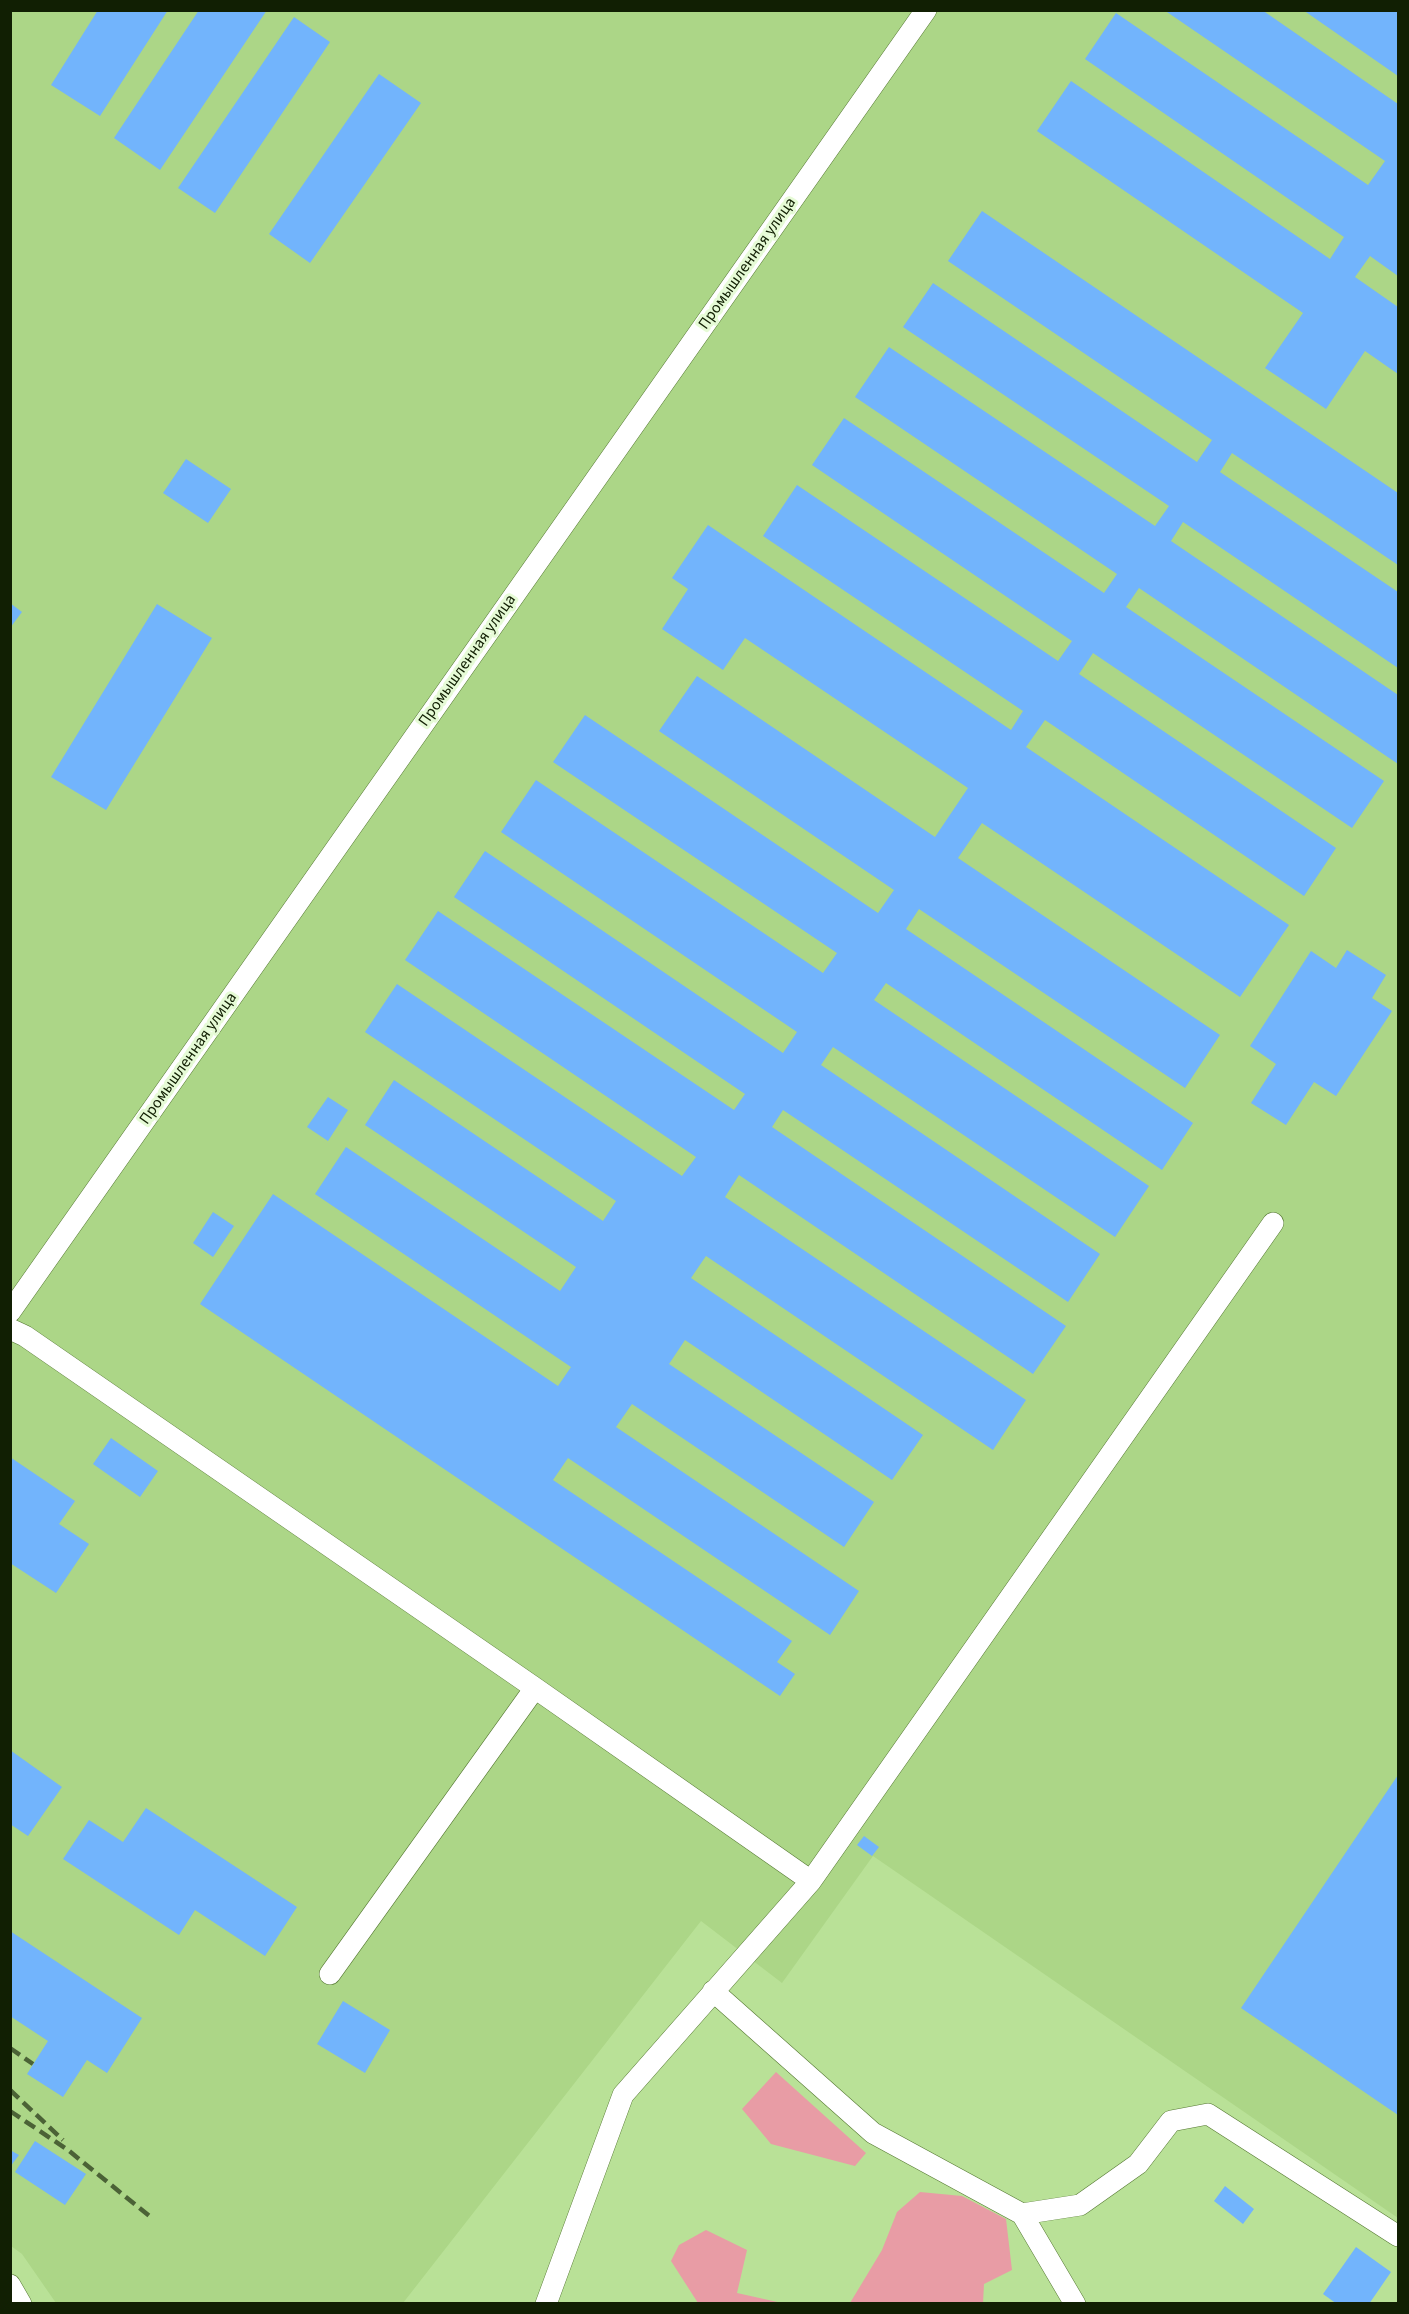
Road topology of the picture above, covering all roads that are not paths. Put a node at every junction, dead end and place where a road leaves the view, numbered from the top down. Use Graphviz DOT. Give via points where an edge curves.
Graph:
graph roads {
  1 [pos="926,10"];
  2 [pos="1273,1224"];
  3 [pos="10,1312"];
  4 [pos="10,1329"];
  5 [pos="535,1688"];
  6 [pos="811,1881"];
  7 [pos="330,1974"];
  8 [pos="713,1991"];
  9 [pos="1022,2214"];
  10 [pos="1398,2236"];
  11 [pos="10,2285"];
  12 [pos="21,2304"];
  13 [pos="546,2304"];
  14 [pos="1075,2304"];
  1 -- 3 [label="street, Промышленная улица"];
  2 -- 6 [label="street"];
  4 -- 5 [label="street"];
  5 -- 6 [label="street"];
  5 -- 7 [label="street"];
  6 -- 8 [label="street"];
  8 -- 9 [label="street" via="873,2133"];
  8 -- 13 [label="street" via="623,2095"];
  9 -- 10 [label="street" via="1080,2205 1138,2164 1171,2121 1208,2114"];
  9 -- 14 [label="street"];
  11 -- 12 [label="street"];
}
